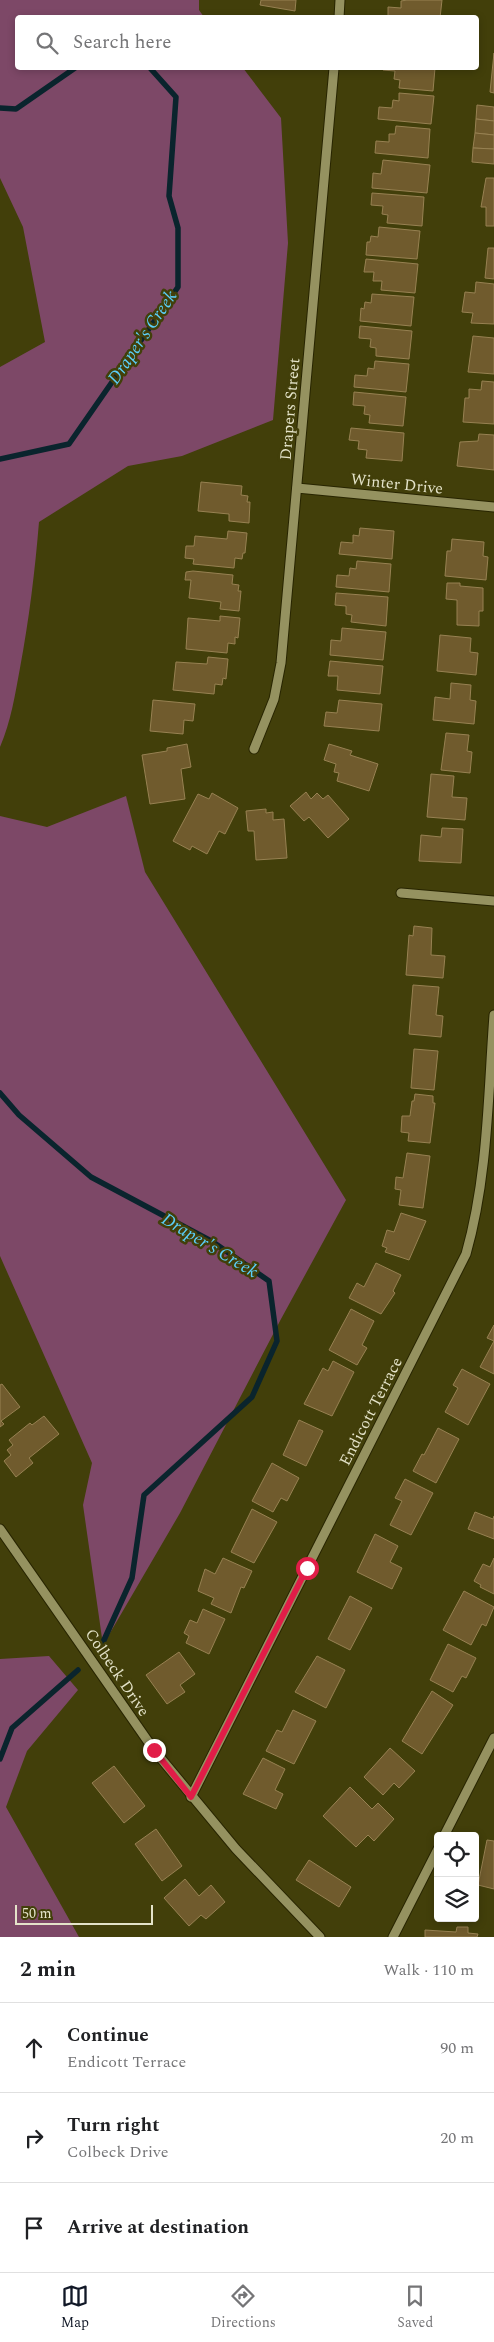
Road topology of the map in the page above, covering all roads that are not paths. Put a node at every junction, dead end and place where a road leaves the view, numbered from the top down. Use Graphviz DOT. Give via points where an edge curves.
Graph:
graph roads {
  1 [pos="340,0"];
  2 [pos="339,15"];
  3 [pos="334,70"];
  4 [pos="297,488"];
  5 [pos="494,507"];
  6 [pos="254,749"];
  7 [pos="400,893"];
  8 [pos="494,901"];
  9 [pos="494,1015"];
  10 [pos="492,1067"];
  11 [pos="0,1529"];
  12 [pos="494,1738"];
  13 [pos="191,1797"];
  14 [pos="446,1832"];
  15 [pos="434,1857"];
  16 [pos="320,1937"];
  17 [pos="393,1937"];
  1 -- 2 [label="street"];
  3 -- 4 [label="street, Drapers Street"];
  4 -- 5 [label="street, Winter Drive"];
  4 -- 6 [label="street, Drapers Street" via="281,663 274,699"];
  7 -- 8 [label="street"];
  9 -- 10 [label="street, Endicott Terrace"];
  10 -- 13 [label="street, Endicott Terrace" via="476,1218 466,1254"];
  11 -- 13 [label="street, Colbeck Drive" via="118,1700"];
  12 -- 14 [label="street"];
  13 -- 16 [label="street, Colbeck Drive"];
  15 -- 17 [label="street"];
}
